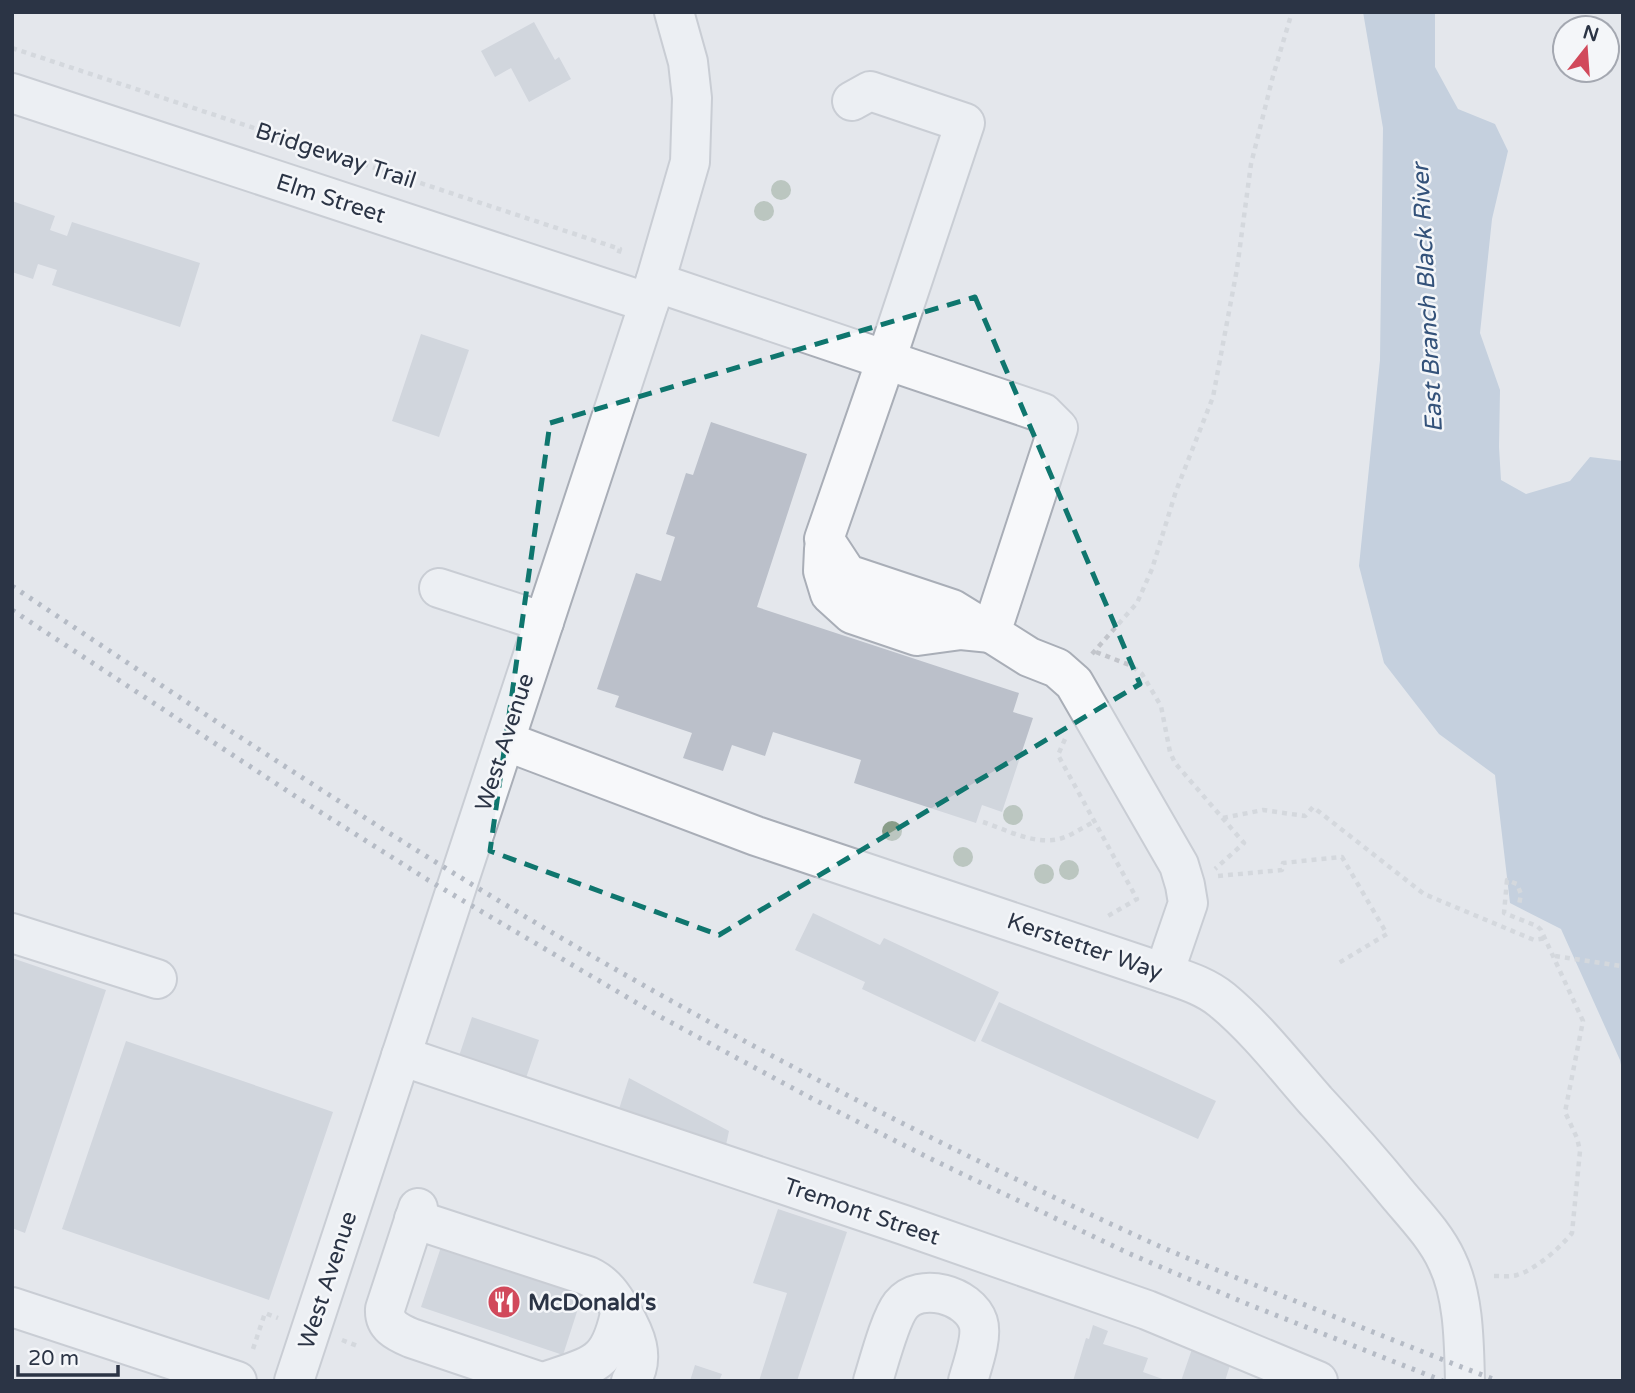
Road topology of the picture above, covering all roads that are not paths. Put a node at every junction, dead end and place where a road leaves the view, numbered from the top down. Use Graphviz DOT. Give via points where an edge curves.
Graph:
graph roads {
  1 [pos="674,12"];
  2 [pos="12,93"];
  3 [pos="852,101"];
  4 [pos="652,293"];
  5 [pos="886,360"];
  6 [pos="439,588"];
  7 [pos="544,622"];
  8 [pos="991,633"];
  9 [pos="505,741"];
  10 [pos="12,933"];
  11 [pos="1164,973"];
  12 [pos="156,979"];
  13 [pos="401,1056"];
  14 [pos="12,1307"];
  15 [pos="621,1310"];
  16 [pos="1316,1380"];
  17 [pos="237,1381"];
  18 [pos="294,1381"];
  19 [pos="538,1381"];
  20 [pos="547,1381"];
  21 [pos="631,1381"];
  22 [pos="873,1381"];
  23 [pos="968,1381"];
  24 [pos="1465,1381"];
  1 -- 4 [label="street, West Avenue" via="692,98 690,162"];
  2 -- 4 [label="street, Elm Street" via="607,289"];
  3 -- 5 [label="street" via="870,91 965,123"];
  4 -- 5 [label="street, Elm Street"];
  4 -- 7 [label="street, West Avenue"];
  5 -- 8 [label="street" via="824,539 847,574 952,609"];
  5 -- 8 [label="street, Elm Street" via="1043,413 1058,428"];
  6 -- 7 [label="street"];
  7 -- 9 [label="street, West Avenue"];
  8 -- 11 [label="street" via="1057,668 1074,683 1179,865 1188,902"];
  9 -- 11 [label="street, Kerstetter Way" via="756,836"];
  9 -- 13 [label="street, West Avenue"];
  10 -- 12 [label="street"];
  11 -- 24 [label="street, Kerstetter Way" via="1203,987 1246,1022 1435,1239 1459,1296"];
  13 -- 16 [label="street, Tremont Street" via="1135,1305"];
  13 -- 18 [label="street, West Avenue"];
  14 -- 17 [label="street"];
  15 -- 19 [label="street" via="606,1288 588,1276 416,1213 385,1309 387,1322 411,1338"];
  15 -- 20 [label="street" via="606,1353 583,1368"];
  15 -- 21 [label="street" via="638,1349 638,1367"];
  22 -- 23 [label="street" via="900,1306 917,1293 931,1293 960,1301 978,1321"];
}
